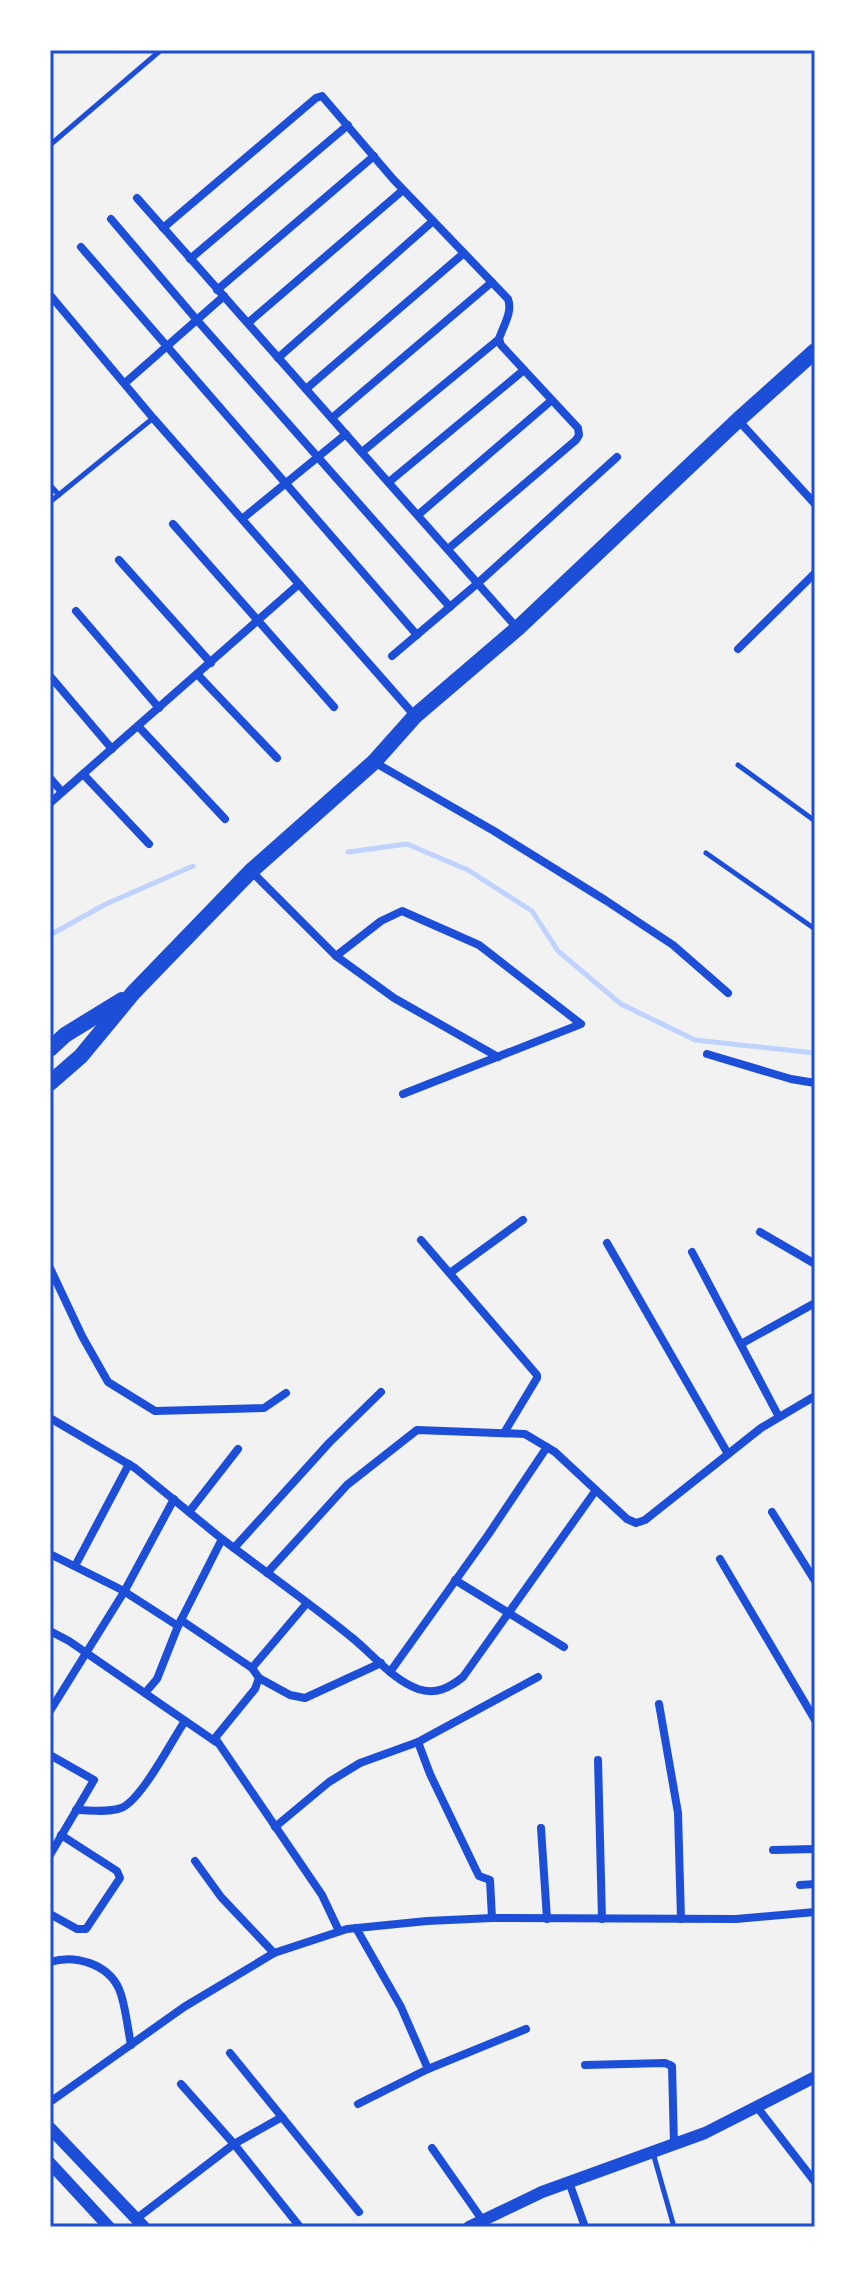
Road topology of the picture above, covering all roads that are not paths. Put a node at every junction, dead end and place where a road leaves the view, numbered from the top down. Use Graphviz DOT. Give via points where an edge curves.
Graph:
graph roads {
  1 [pos="161,50"];
  2 [pos="348,125"];
  3 [pos="50,145"];
  4 [pos="374,156"];
  5 [pos="403,190"];
  6 [pos="137,198"];
  7 [pos="111,219"];
  8 [pos="433,221"];
  9 [pos="163,228"];
  10 [pos="81,247"];
  11 [pos="464,253"];
  12 [pos="190,259"];
  13 [pos="492,282"];
  14 [pos="220,293"];
  15 [pos="50,295"];
  16 [pos="196,319"];
  17 [pos="248,323"];
  18 [pos="499,339"];
  19 [pos="166,346"];
  20 [pos="815,351"];
  21 [pos="278,358"];
  22 [pos="524,370"];
  23 [pos="125,383"];
  24 [pos="306,389"];
  25 [pos="552,400"];
  26 [pos="153,418"];
  27 [pos="332,418"];
  28 [pos="738,420"];
  29 [pos="346,434"];
  30 [pos="362,452"];
  31 [pos="318,457"];
  32 [pos="617,457"];
  33 [pos="389,482"];
  34 [pos="285,484"];
  35 [pos="50,485"];
  36 [pos="59,495"];
  37 [pos="50,502"];
  38 [pos="815,504"];
  39 [pos="418,515"];
  40 [pos="242,519"];
  41 [pos="173,524"];
  42 [pos="448,549"];
  43 [pos="119,560"];
  44 [pos="815,573"];
  45 [pos="478,583"];
  46 [pos="299,584"];
  47 [pos="450,607"];
  48 [pos="76,611"];
  49 [pos="258,622"];
  50 [pos="518,628"];
  51 [pos="417,635"];
  52 [pos="738,649"];
  53 [pos="392,656"];
  54 [pos="211,663"];
  55 [pos="197,674"];
  56 [pos="50,676"];
  57 [pos="334,707"];
  58 [pos="159,708"];
  59 [pos="415,716"];
  60 [pos="138,726"];
  61 [pos="112,749"];
  62 [pos="277,758"];
  63 [pos="374,762"];
  64 [pos="738,765"];
  65 [pos="83,774"];
  66 [pos="50,778"];
  67 [pos="62,792"];
  68 [pos="50,803"];
  69 [pos="225,819"];
  70 [pos="815,821"];
  71 [pos="149,844"];
  72 [pos="706,853"];
  73 [pos="251,871"];
  74 [pos="815,929"];
  75 [pos="336,956"];
  76 [pos="133,993"];
  77 [pos="728,993"];
  78 [pos="50,1049"];
  79 [pos="707,1054"];
  80 [pos="498,1057"];
  81 [pos="50,1083"];
  82 [pos="815,1083"];
  83 [pos="403,1094"];
  84 [pos="523,1220"];
  85 [pos="760,1232"];
  86 [pos="421,1240"];
  87 [pos="607,1243"];
  88 [pos="692,1252"];
  89 [pos="815,1264"];
  90 [pos="50,1268"];
  91 [pos="450,1273"];
  92 [pos="815,1303"];
  93 [pos="741,1344"];
  94 [pos="381,1392"];
  95 [pos="286,1393"];
  96 [pos="815,1396"];
  97 [pos="779,1417"];
  98 [pos="50,1418"];
  99 [pos="504,1433"];
  100 [pos="547,1447"];
  101 [pos="238,1449"];
  102 [pos="728,1454"];
  103 [pos="129,1464"];
  104 [pos="596,1490"];
  105 [pos="174,1499"];
  106 [pos="189,1512"];
  107 [pos="772,1512"];
  108 [pos="222,1539"];
  109 [pos="234,1548"];
  110 [pos="50,1554"];
  111 [pos="720,1559"];
  112 [pos="75,1566"];
  113 [pos="267,1573"];
  114 [pos="455,1580"];
  115 [pos="815,1581"];
  116 [pos="124,1592"];
  117 [pos="307,1603"];
  118 [pos="507,1613"];
  119 [pos="180,1623"];
  120 [pos="50,1631"];
  121 [pos="564,1647"];
  122 [pos="87,1653"];
  123 [pos="381,1663"];
  124 [pos="252,1668"];
  125 [pos="390,1672"];
  126 [pos="538,1677"];
  127 [pos="259,1678"];
  128 [pos="145,1693"];
  129 [pos="659,1704"];
  130 [pos="50,1711"];
  131 [pos="815,1720"];
  132 [pos="185,1721"];
  133 [pos="418,1742"];
  134 [pos="217,1743"];
  135 [pos="50,1755"];
  136 [pos="598,1760"];
  137 [pos="76,1810"];
  138 [pos="275,1827"];
  139 [pos="541,1828"];
  140 [pos="61,1835"];
  141 [pos="815,1849"];
  142 [pos="773,1850"];
  143 [pos="50,1855"];
  144 [pos="195,1861"];
  145 [pos="815,1884"];
  146 [pos="800,1885"];
  147 [pos="815,1912"];
  148 [pos="50,1914"];
  149 [pos="492,1918"];
  150 [pos="547,1919"];
  151 [pos="602,1919"];
  152 [pos="681,1919"];
  153 [pos="356,1928"];
  154 [pos="339,1931"];
  155 [pos="274,1953"];
  156 [pos="50,1962"];
  157 [pos="526,2029"];
  158 [pos="131,2045"];
  159 [pos="230,2053"];
  160 [pos="585,2065"];
  161 [pos="428,2069"];
  162 [pos="815,2077"];
  163 [pos="181,2084"];
  164 [pos="50,2102"];
  165 [pos="358,2104"];
  166 [pos="757,2107"];
  167 [pos="282,2117"];
  168 [pos="50,2128"];
  169 [pos="234,2144"];
  170 [pos="674,2144"];
  171 [pos="432,2148"];
  172 [pos="653,2152"];
  173 [pos="50,2163"];
  174 [pos="569,2182"];
  175 [pos="815,2182"];
  176 [pos="359,2212"];
  177 [pos="140,2223"];
  178 [pos="484,2224"];
  179 [pos="109,2227"];
  180 [pos="300,2227"];
  181 [pos="469,2227"];
  182 [pos="585,2227"];
  183 [pos="674,2227"];
  1 -- 3 [label="lane"];
  2 -- 4 [label="street"];
  2 -- 9 [label="street" via="326,99 316,98"];
  2 -- 12 [label="street"];
  4 -- 5 [label="street"];
  4 -- 14 [label="street"];
  5 -- 8 [label="street"];
  5 -- 17 [label="street"];
  6 -- 9 [label="street"];
  7 -- 16 [label="street"];
  8 -- 11 [label="street"];
  8 -- 21 [label="street"];
  9 -- 12 [label="street"];
  10 -- 19 [label="street"];
  11 -- 13 [label="street"];
  11 -- 24 [label="street"];
  12 -- 14 [label="street"];
  13 -- 18 [label="street" via="510,305"];
  13 -- 27 [label="street"];
  14 -- 16 [label="street"];
  14 -- 17 [label="street"];
  15 -- 23 [label="street"];
  16 -- 19 [label="street"];
  16 -- 31 [label="street"];
  17 -- 21 [label="street"];
  18 -- 22 [label="street"];
  18 -- 30 [label="street"];
  19 -- 23 [label="street"];
  19 -- 34 [label="street"];
  20 -- 28 [label="main road"];
  21 -- 24 [label="street"];
  22 -- 25 [label="street"];
  22 -- 33 [label="street"];
  23 -- 26 [label="street"];
  24 -- 27 [label="street"];
  25 -- 39 [label="street"];
  25 -- 42 [label="street" via="578,428 576,440"];
  26 -- 36 [label="lane"];
  26 -- 40 [label="street"];
  27 -- 29 [label="street"];
  28 -- 38 [label="street"];
  28 -- 50 [label="main road"];
  29 -- 30 [label="street"];
  29 -- 31 [label="street"];
  30 -- 33 [label="street"];
  31 -- 34 [label="street"];
  31 -- 47 [label="street"];
  32 -- 45 [label="street"];
  33 -- 39 [label="street"];
  34 -- 40 [label="street"];
  34 -- 51 [label="street"];
  35 -- 36 [label="lane"];
  36 -- 37 [label="lane"];
  39 -- 42 [label="street"];
  40 -- 46 [label="street"];
  41 -- 49 [label="street"];
  42 -- 45 [label="street"];
  43 -- 54 [label="street"];
  44 -- 52 [label="street"];
  45 -- 47 [label="street"];
  45 -- 50 [label="street"];
  46 -- 49 [label="street"];
  46 -- 59 [label="street"];
  47 -- 51 [label="street"];
  48 -- 58 [label="street"];
  49 -- 54 [label="street"];
  49 -- 57 [label="street"];
  50 -- 59 [label="main road"];
  51 -- 53 [label="street"];
  54 -- 55 [label="street"];
  55 -- 58 [label="street"];
  55 -- 62 [label="street"];
  56 -- 61 [label="street"];
  58 -- 60 [label="street"];
  59 -- 63 [label="main road"];
  60 -- 61 [label="street"];
  60 -- 69 [label="street"];
  61 -- 65 [label="street"];
  63 -- 73 [label="main road"];
  63 -- 77 [label="street" via="616,907 673,945"];
  64 -- 70 [label="lane"];
  65 -- 67 [label="street"];
  65 -- 71 [label="street"];
  66 -- 67 [label="street"];
  67 -- 68 [label="street"];
  72 -- 74 [label="lane"];
  73 -- 75 [label="street"];
  73 -- 76 [label="main road"];
  75 -- 80 [label="street" via="394,998"];
  75 -- 80 [label="street" via="402,911 479,945 581,1024"];
  76 -- 78 [label="main road"];
  76 -- 81 [label="main road" via="81,1056"];
  79 -- 82 [label="street"];
  80 -- 83 [label="street"];
  84 -- 91 [label="street"];
  85 -- 89 [label="street"];
  86 -- 91 [label="street"];
  87 -- 102 [label="street"];
  88 -- 93 [label="street"];
  90 -- 95 [label="street" via="108,1382 155,1411 264,1408"];
  91 -- 99 [label="street" via="537,1375"];
  92 -- 93 [label="street"];
  93 -- 97 [label="street"];
  94 -- 109 [label="street"];
  96 -- 97 [label="street"];
  97 -- 102 [label="street"];
  98 -- 103 [label="street"];
  99 -- 100 [label="street" via="525,1434"];
  99 -- 113 [label="street" via="417,1430 347,1485"];
  100 -- 104 [label="street"];
  100 -- 114 [label="street"];
  101 -- 106 [label="street"];
  102 -- 104 [label="street" via="636,1523"];
  103 -- 105 [label="street"];
  103 -- 112 [label="street"];
  104 -- 118 [label="street"];
  105 -- 106 [label="street"];
  105 -- 116 [label="street"];
  106 -- 108 [label="street"];
  107 -- 115 [label="street"];
  108 -- 109 [label="street"];
  108 -- 119 [label="street"];
  109 -- 113 [label="street"];
  110 -- 112 [label="street"];
  111 -- 131 [label="street"];
  112 -- 116 [label="street"];
  113 -- 117 [label="street"];
  114 -- 118 [label="street"];
  114 -- 125 [label="street"];
  116 -- 119 [label="street"];
  116 -- 122 [label="street"];
  117 -- 123 [label="street"];
  117 -- 124 [label="street"];
  118 -- 121 [label="street"];
  118 -- 125 [label="street" via="463,1677 446,1690 418,1689"];
  119 -- 124 [label="street"];
  119 -- 128 [label="street" via="157,1679"];
  120 -- 122 [label="street"];
  122 -- 128 [label="street"];
  122 -- 130 [label="street"];
  123 -- 125 [label="street"];
  123 -- 127 [label="street" via="305,1698"];
  124 -- 127 [label="street"];
  126 -- 133 [label="street"];
  127 -- 134 [label="street" via="218,1733"];
  128 -- 132 [label="street"];
  129 -- 152 [label="street" via="678,1813"];
  132 -- 134 [label="street"];
  132 -- 137 [label="street" via="136,1797 122,1808"];
  133 -- 138 [label="street" via="360,1763"];
  133 -- 149 [label="street" via="479,1876 490,1880"];
  134 -- 138 [label="street"];
  135 -- 137 [label="street" via="94,1780"];
  136 -- 151 [label="street"];
  137 -- 140 [label="street"];
  138 -- 154 [label="street" via="322,1895"];
  139 -- 150 [label="street"];
  140 -- 143 [label="street"];
  140 -- 148 [label="street" via="120,1878 86,1929"];
  141 -- 142 [label="street"];
  144 -- 155 [label="street"];
  145 -- 146 [label="street"];
  147 -- 152 [label="street"];
  149 -- 150 [label="street"];
  149 -- 153 [label="street"];
  150 -- 151 [label="street"];
  151 -- 152 [label="street"];
  153 -- 154 [label="street"];
  153 -- 161 [label="street" via="401,2007"];
  154 -- 155 [label="street"];
  155 -- 158 [label="street"];
  156 -- 158 [label="street" via="77,1959 101,1967 119,1989"];
  157 -- 161 [label="street"];
  158 -- 164 [label="street"];
  159 -- 167 [label="street"];
  160 -- 170 [label="street" via="672,2066"];
  161 -- 165 [label="street"];
  162 -- 166 [label="street"];
  163 -- 169 [label="street"];
  166 -- 170 [label="street"];
  166 -- 175 [label="street"];
  167 -- 169 [label="street"];
  167 -- 176 [label="street"];
  168 -- 177 [label="street"];
  169 -- 177 [label="street"];
  169 -- 180 [label="street"];
  170 -- 172 [label="street"];
  171 -- 178 [label="street"];
  172 -- 174 [label="street"];
  172 -- 183 [label="lane"];
  173 -- 179 [label="street"];
  174 -- 178 [label="street"];
  174 -- 182 [label="street"];
  178 -- 181 [label="street"];
}
